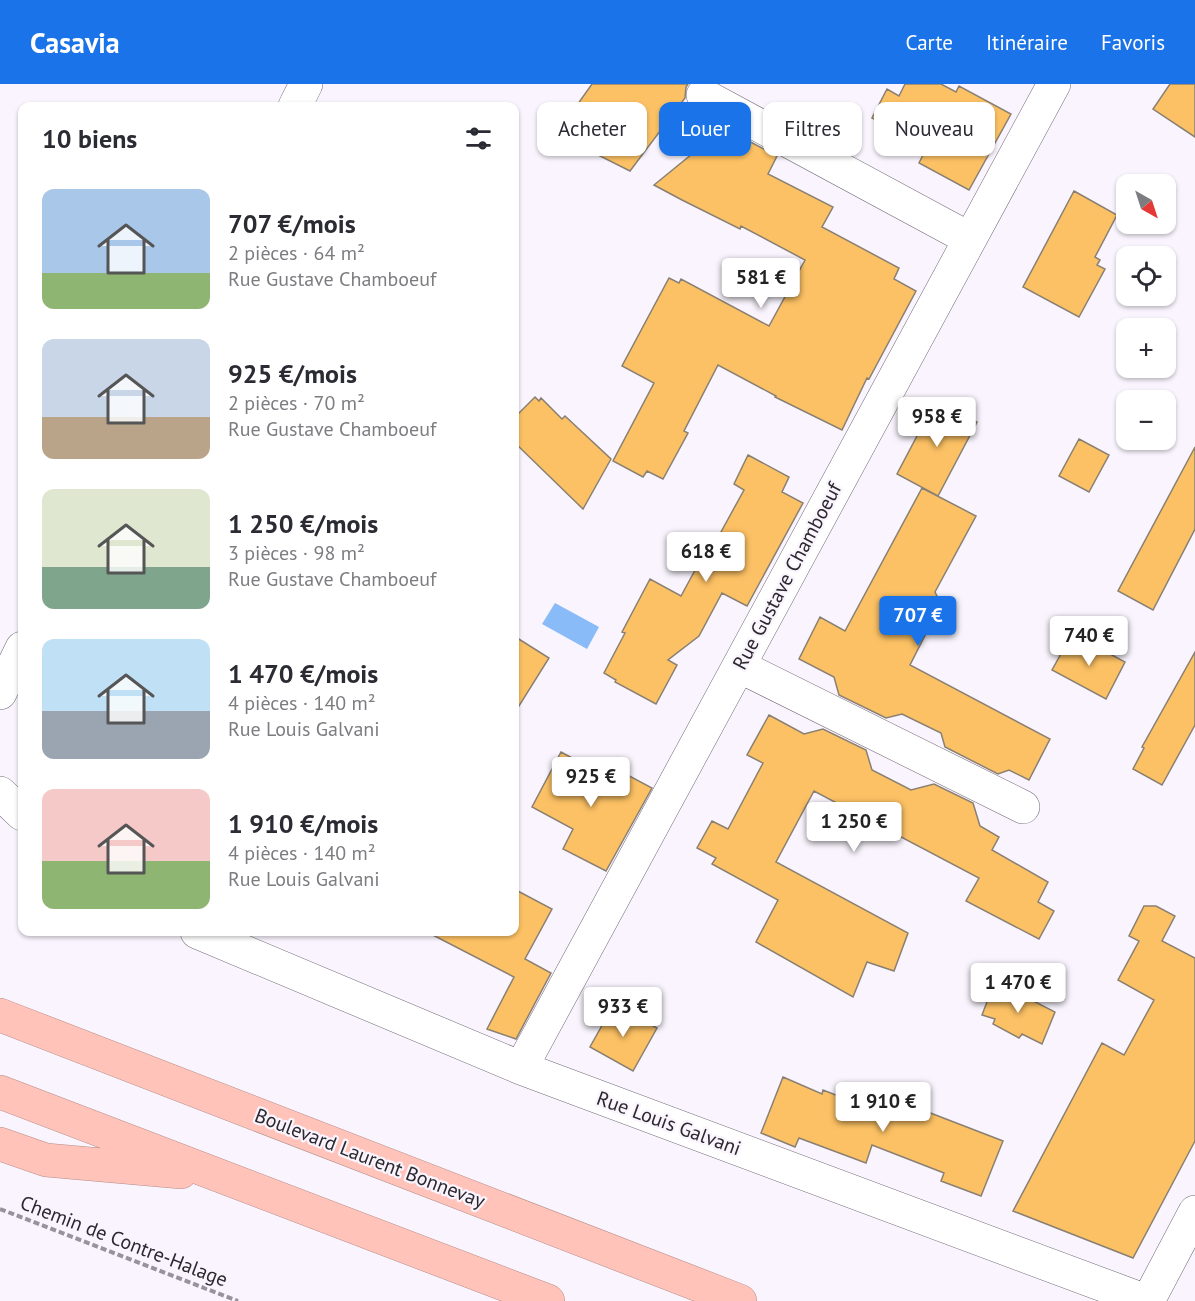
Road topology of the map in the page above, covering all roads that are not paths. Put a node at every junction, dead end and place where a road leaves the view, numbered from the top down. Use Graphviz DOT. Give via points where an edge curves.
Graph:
graph roads {
  1 [pos="306,84"];
  2 [pos="1054,84"];
  3 [pos="703,95"];
  4 [pos="297,102"];
  5 [pos="970,239"];
  6 [pos="18,656"];
  7 [pos="739,666"];
  8 [pos="0,693"];
  9 [pos="0,793"];
  10 [pos="1023,807"];
  11 [pos="18,810"];
  12 [pos="207,936"];
  13 [pos="0,1015"];
  14 [pos="521,1068"];
  15 [pos="0,1092"];
  16 [pos="0,1144"];
  17 [pos="220,1176"];
  18 [pos="1195,1212"];
  19 [pos="548,1301"];
  20 [pos="740,1301"];
  21 [pos="1147,1301"];
  1 -- 4 [label="street"];
  2 -- 5 [label="street, Rue Gustave Chamboeuf"];
  3 -- 5 [label="street"];
  5 -- 7 [label="street, Rue Gustave Chamboeuf"];
  6 -- 8 [label="street"];
  7 -- 10 [label="street"];
  7 -- 14 [label="street, Rue Gustave Chamboeuf"];
  9 -- 11 [label="street"];
  12 -- 14 [label="street, Rue Louis Galvani"];
  13 -- 20 [label="highway, Boulevard Laurent Bonnevay"];
  14 -- 21 [label="street, Rue Louis Galvani"];
  15 -- 17 [label="highway"];
  16 -- 17 [label="highway" via="46,1160"];
  17 -- 19 [label="highway"];
  18 -- 21 [label="street"];
}
